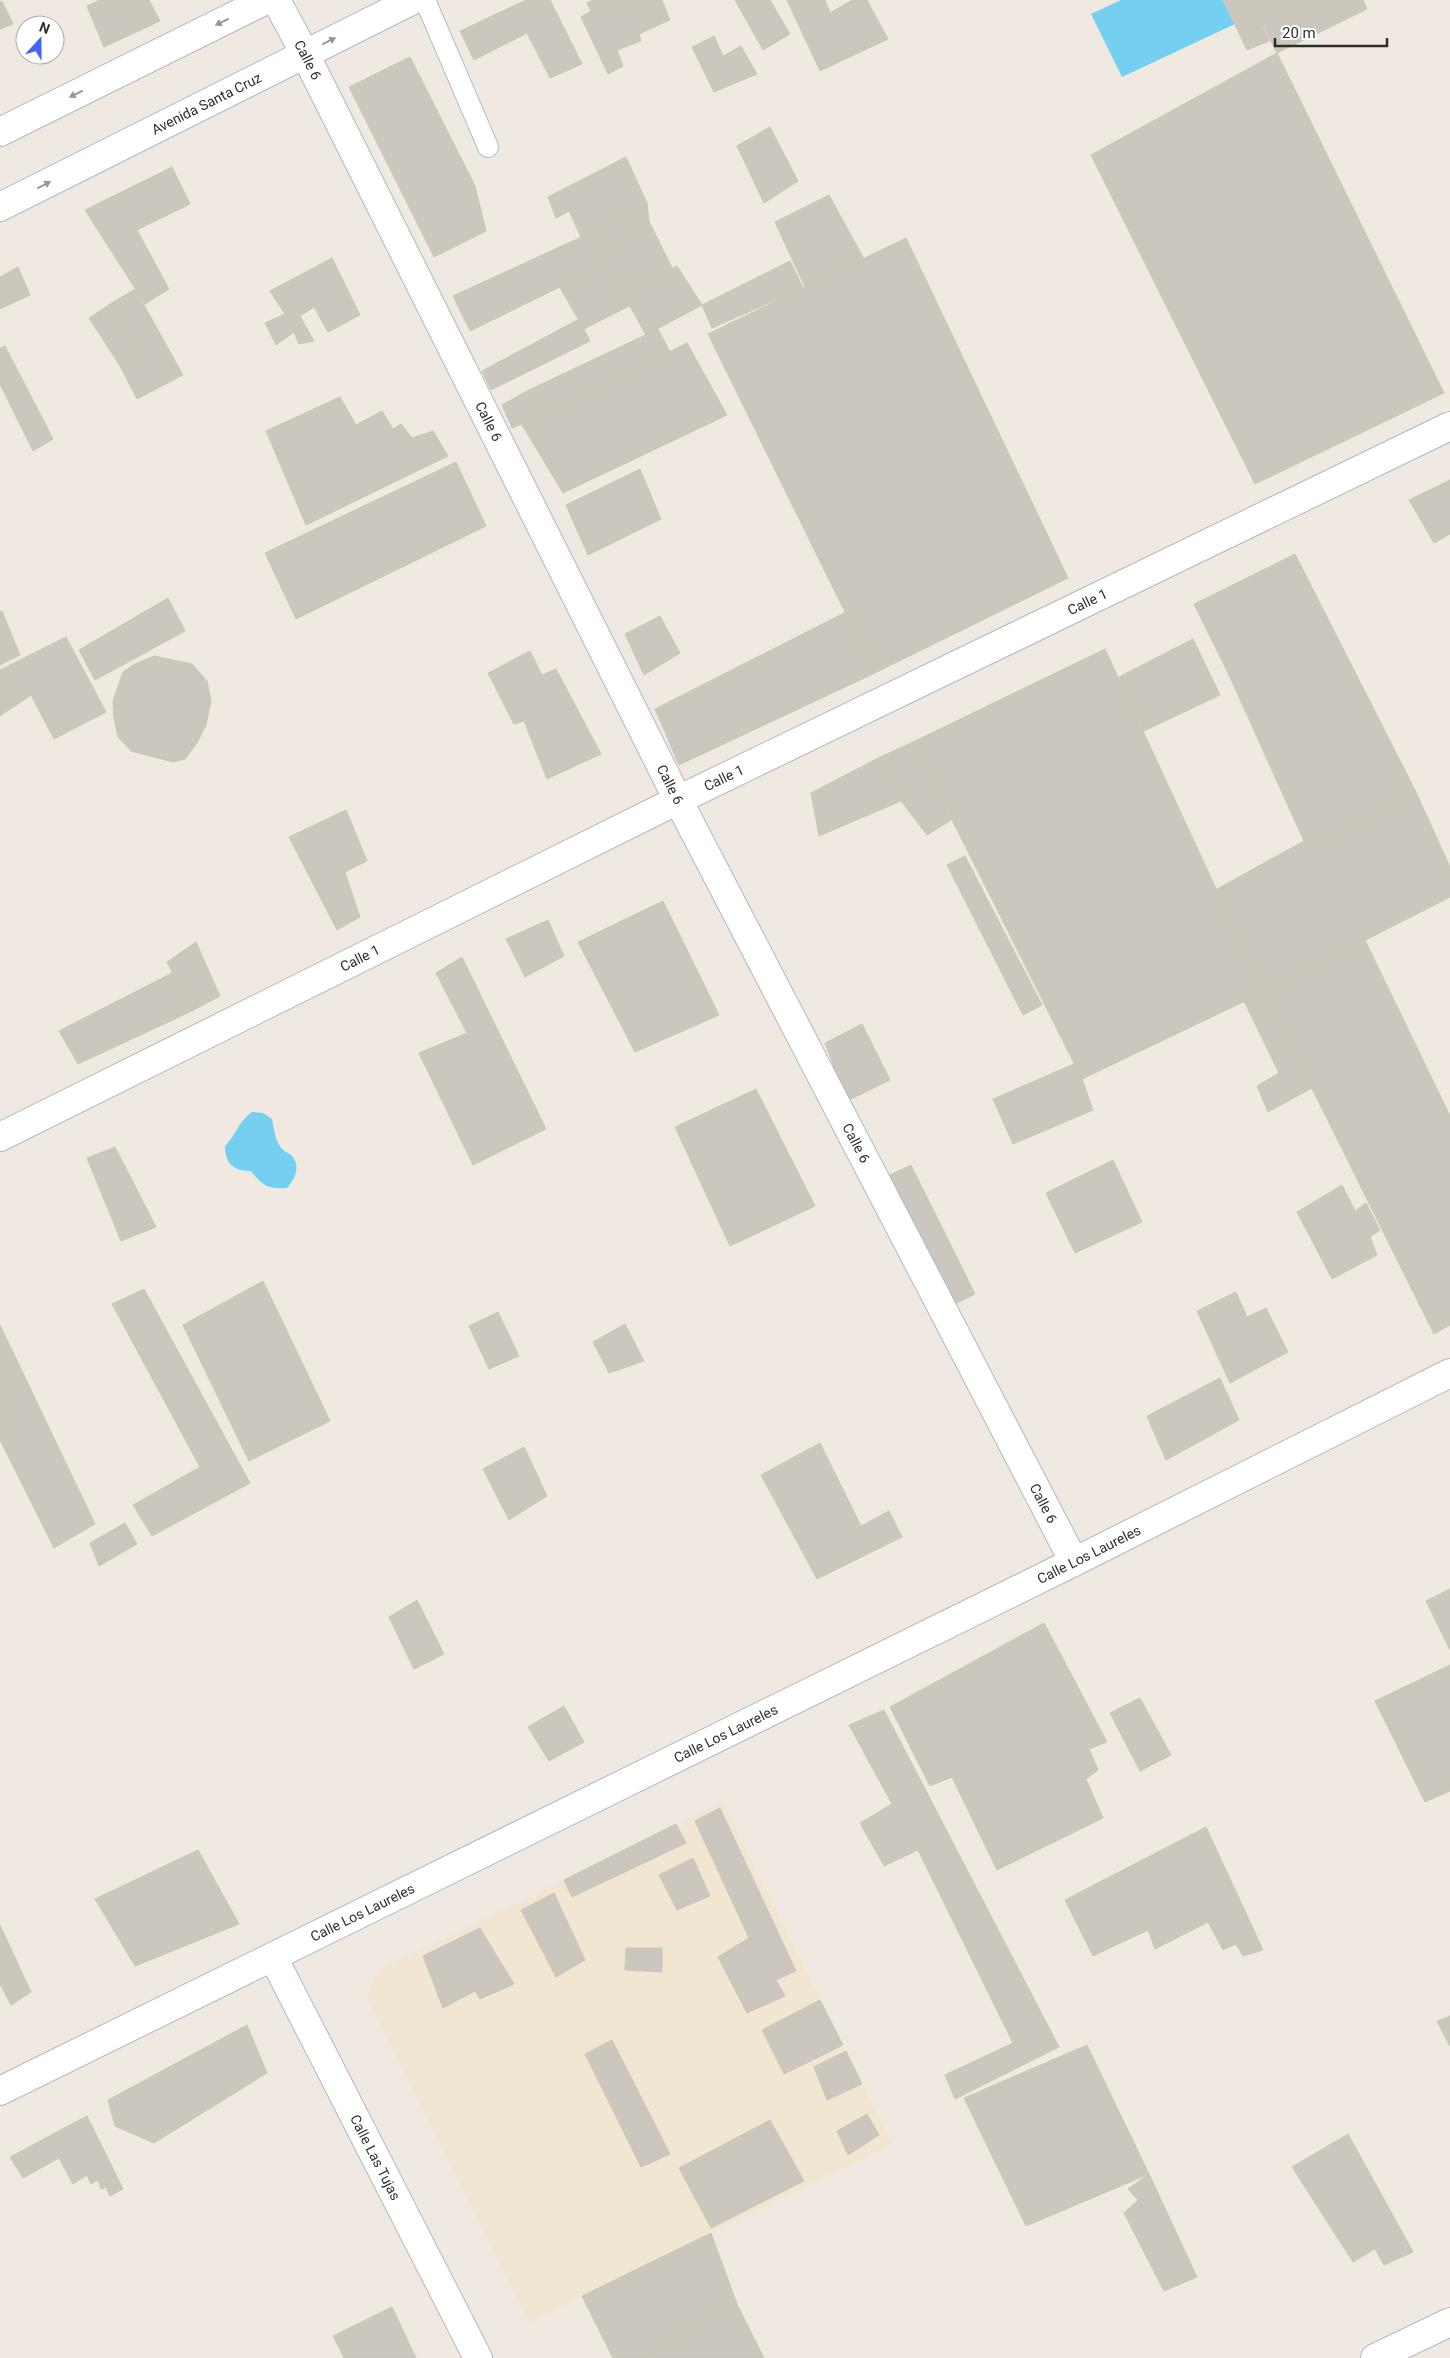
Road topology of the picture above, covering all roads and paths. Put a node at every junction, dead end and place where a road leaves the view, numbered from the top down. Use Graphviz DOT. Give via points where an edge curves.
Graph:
graph roads {
  1 [pos="266,0"];
  2 [pos="276,0"];
  3 [pos="413,0"];
  4 [pos="425,0"];
  5 [pos="305,54"];
  6 [pos="0,132"];
  7 [pos="488,147"];
  8 [pos="0,207"];
  9 [pos="1450,426"];
  10 [pos="678,800"];
  11 [pos="0,1137"];
  12 [pos="1450,1373"];
  13 [pos="1074,1562"];
  14 [pos="273,1957"];
  15 [pos="0,2091"];
  16 [pos="1450,2322"];
  17 [pos="478,2358"];
  18 [pos="1375,2358"];
  1 -- 6 [label="street, one-way"];
  2 -- 5 [label="street, Calle 6"];
  5 -- 3 [label="street, Avenida Santa Cruz, one-way"];
  4 -- 7 [label="lane"];
  8 -- 5 [label="street, Avenida Santa Cruz, one-way"];
  5 -- 10 [label="street, Calle 6"];
  9 -- 10 [label="street, Calle 1"];
  10 -- 11 [label="street, Calle 1"];
  10 -- 13 [label="street, Calle 6"];
  12 -- 13 [label="street, Calle Los Laureles"];
  13 -- 14 [label="street, Calle Los Laureles"];
  14 -- 15 [label="street, Calle Los Laureles"];
  14 -- 17 [label="street, Calle Las Tujas"];
  16 -- 18 [label="street"];
}
